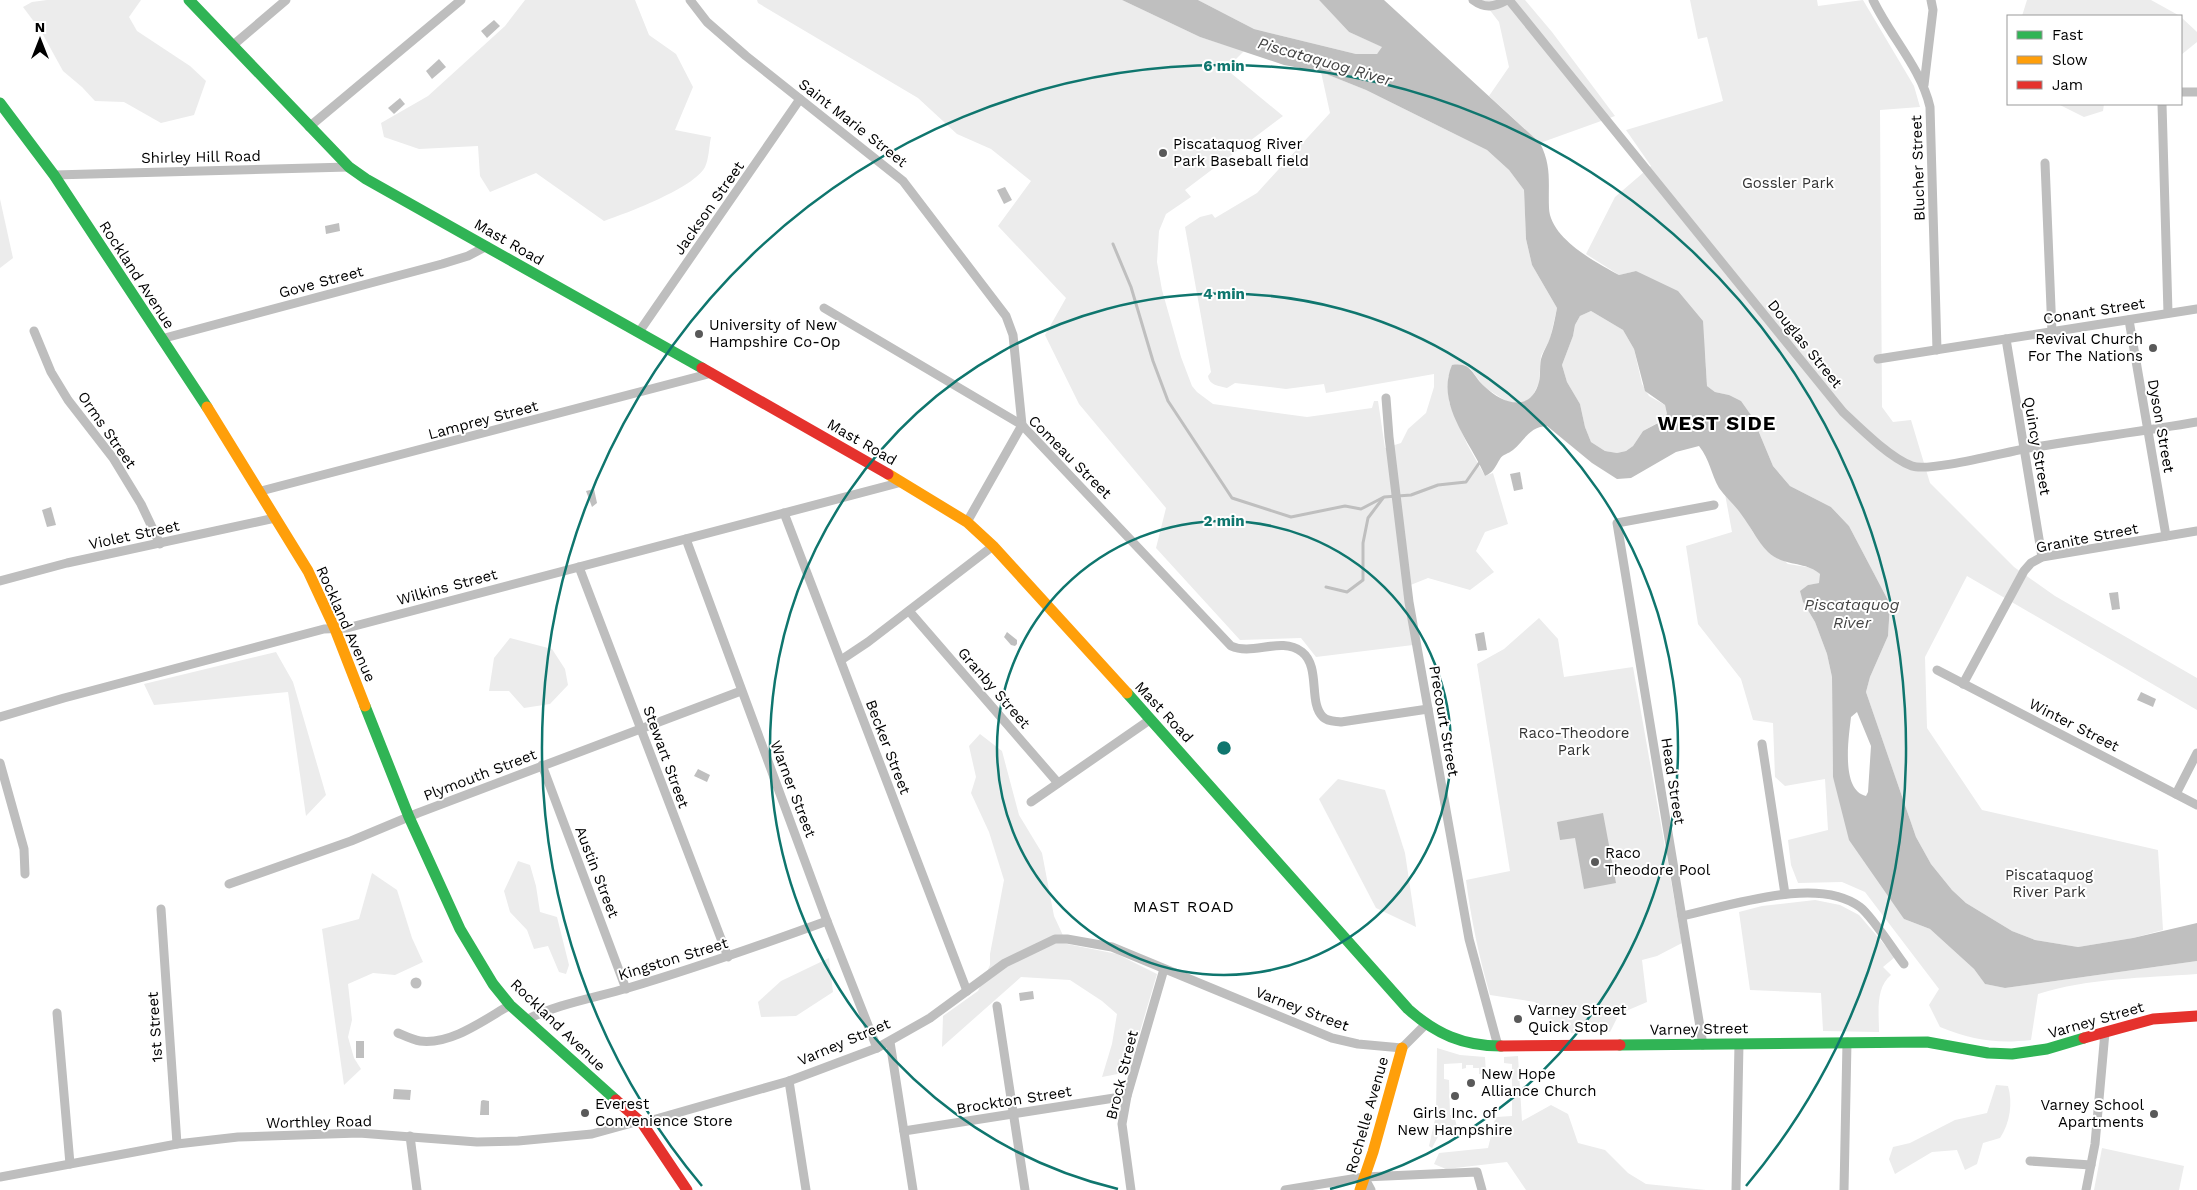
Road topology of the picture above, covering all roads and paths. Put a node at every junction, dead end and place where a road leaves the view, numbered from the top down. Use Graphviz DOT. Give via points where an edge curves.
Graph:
graph roads {
  1 [pos="189,0"];
  2 [pos="286,0"];
  3 [pos="461,0"];
  4 [pos="690,0"];
  5 [pos="1473,0"];
  6 [pos="1508,0"];
  7 [pos="1873,0"];
  8 [pos="1931,0"];
  9 [pos="232,46"];
  10 [pos="1924,85"];
  11 [pos="2182,92"];
  12 [pos="2197,92"];
  13 [pos="800,99"];
  14 [pos="0,103"];
  15 [pos="2162,105"];
  16 [pos="309,127"];
  17 [pos="2045,163"];
  18 [pos="349,167"];
  19 [pos="54,175"];
  20 [pos="487,246"];
  21 [pos="824,308"];
  22 [pos="2197,309"];
  23 [pos="2168,313"];
  24 [pos="2129,320"];
  25 [pos="34,331"];
  26 [pos="639,332"];
  27 [pos="2052,332"];
  28 [pos="161,339"];
  29 [pos="2006,339"];
  30 [pos="1937,350"];
  31 [pos="1878,359"];
  32 [pos="712,373"];
  33 [pos="1386,398"];
  34 [pos="2197,422"];
  35 [pos="1022,425"];
  36 [pos="2148,430"];
  37 [pos="2024,449"];
  38 [pos="902,482"];
  39 [pos="261,491"];
  40 [pos="1714,505"];
  41 [pos="784,513"];
  42 [pos="275,518"];
  43 [pos="967,522"];
  44 [pos="2197,531"];
  45 [pos="2166,536"];
  46 [pos="686,539"];
  47 [pos="160,544"];
  48 [pos="993,546"];
  49 [pos="2042,558"];
  50 [pos="578,567"];
  51 [pos="0,581"];
  52 [pos="909,611"];
  53 [pos="335,629"];
  54 [pos="840,660"];
  55 [pos="1937,670"];
  56 [pos="1963,684"];
  57 [pos="740,691"];
  58 [pos="1428,709"];
  59 [pos="0,718"];
  60 [pos="1151,720"];
  61 [pos="640,729"];
  62 [pos="1762,744"];
  63 [pos="2197,753"];
  64 [pos="0,763"];
  65 [pos="542,765"];
  66 [pos="1058,783"];
  67 [pos="2176,794"];
  68 [pos="1031,802"];
  69 [pos="2197,805"];
  70 [pos="409,817"];
  71 [pos="25,874"];
  72 [pos="229,884"];
  73 [pos="1784,894"];
  74 [pos="161,909"];
  75 [pos="1682,916"];
  76 [pos="827,921"];
  77 [pos="728,957"];
  78 [pos="1904,964"];
  79 [pos="1164,969"];
  80 [pos="626,989"];
  81 [pos="966,991"];
  82 [pos="510,1005"];
  83 [pos="997,1006"];
  84 [pos="57,1013"];
  85 [pos="2197,1016"];
  86 [pos="526,1020"];
  87 [pos="1425,1025"];
  88 [pos="2105,1032"];
  89 [pos="398,1033"];
  90 [pos="890,1042"];
  91 [pos="1847,1042"];
  92 [pos="1739,1044"];
  93 [pos="1702,1045"];
  94 [pos="1498,1046"];
  95 [pos="877,1048"];
  96 [pos="1402,1048"];
  97 [pos="789,1081"];
  98 [pos="1127,1096"];
  99 [pos="1014,1114"];
  100 [pos="641,1122"];
  101 [pos="904,1131"];
  102 [pos="410,1136"];
  103 [pos="177,1144"];
  104 [pos="2030,1161"];
  105 [pos="70,1164"];
  106 [pos="2091,1165"];
  107 [pos="0,1177"];
  108 [pos="1364,1177"];
  109 [pos="416,1190"];
  110 [pos="687,1190"];
  111 [pos="806,1190"];
  112 [pos="913,1190"];
  113 [pos="1025,1190"];
  114 [pos="1131,1190"];
  115 [pos="1285,1190"];
  116 [pos="1360,1190"];
  117 [pos="1371,1190"];
  118 [pos="1482,1190"];
  119 [pos="1736,1190"];
  120 [pos="1844,1190"];
  121 [pos="2086,1190"];
  1 -- 9 [label="main road, Mast Road"];
  2 -- 9 [label="street"];
  3 -- 16 [label="street"];
  4 -- 13 [label="street, Saint Marie Street" via="707,22"];
  5 -- 6 [label="street" via="1490,7"];
  6 -- 37 [label="street, Douglas Street" via="1859,428 1912,466 1933,467"];
  7 -- 10 [label="street, Blucher Street"];
  8 -- 10 [label="street" via="1932,19"];
  9 -- 16 [label="main road, Mast Road"];
  10 -- 30 [label="street, Blucher Street" via="1930,107"];
  11 -- 12 [label="street"];
  13 -- 26 [label="street, Jackson Street"];
  13 -- 35 [label="street, Saint Marie Street" via="903,180 1006,316 1013,335"];
  14 -- 19 [label="main road, Rockland Avenue"];
  15 -- 23 [label="street"];
  16 -- 18 [label="main road, Mast Road"];
  17 -- 27 [label="street"];
  18 -- 19 [label="street, Shirley Hill Road"];
  18 -- 20 [label="main road, Mast Road"];
  19 -- 28 [label="main road, Rockland Avenue"];
  20 -- 26 [label="main road, Mast Road"];
  20 -- 28 [label="street, Gove Street" via="442,264"];
  21 -- 35 [label="street, Comeau Street"];
  22 -- 23 [label="street, Conant Street"];
  23 -- 24 [label="street, Conant Street"];
  24 -- 27 [label="street, Conant Street"];
  24 -- 36 [label="street, Dyson Street"];
  25 -- 47 [label="street, Orms Street" via="51,372 68,400 113,458"];
  26 -- 32 [label="main road, Mast Road"];
  27 -- 29 [label="street, Conant Street"];
  28 -- 39 [label="main road, Rockland Avenue"];
  29 -- 30 [label="street, Conant Street"];
  29 -- 37 [label="street, Quincy Street"];
  30 -- 31 [label="street, Conant Street"];
  32 -- 38 [label="main road, Mast Road"];
  32 -- 39 [label="street, Lamprey Street"];
  33 -- 58 [label="street, Precourt Street" via="1394,485"];
  34 -- 36 [label="street, Douglas Street"];
  35 -- 43 [label="street"];
  35 -- 58 [label="street, Comeau Street" via="1227,642 1238,649 1288,646 1302,652 1309,661 1322,716 1329,721 1342,722"];
  36 -- 37 [label="street, Douglas Street"];
  36 -- 45 [label="street, Dyson Street"];
  37 -- 49 [label="street, Quincy Street"];
  38 -- 41 [label="street, Wilkins Street"];
  38 -- 43 [label="main road, Mast Road"];
  39 -- 42 [label="main road, Rockland Avenue"];
  40 -- 75 [label="street, Head Street" via="1617,523"];
  41 -- 46 [label="street, Wilkins Street"];
  41 -- 54 [label="street, Becker Street"];
  42 -- 47 [label="street, Violet Street"];
  42 -- 53 [label="main road, Rockland Avenue" via="308,571"];
  43 -- 48 [label="main road, Mast Road"];
  44 -- 45 [label="street, Granite Street"];
  45 -- 49 [label="street, Granite Street"];
  46 -- 50 [label="street, Wilkins Street"];
  46 -- 57 [label="street, Warner Street"];
  47 -- 51 [label="street, Violet Street"];
  48 -- 52 [label="street"];
  48 -- 60 [label="main road, Mast Road"];
  49 -- 56 [label="street, Granite Street" via="2024,571"];
  50 -- 53 [label="street, Wilkins Street"];
  50 -- 61 [label="street, Stewart Street"];
  52 -- 54 [label="street"];
  52 -- 66 [label="street, Granby Street"];
  53 -- 59 [label="street, Wilkins Street" via="324,629 128,680"];
  53 -- 70 [label="main road, Rockland Avenue"];
  54 -- 81 [label="street, Becker Street"];
  55 -- 56 [label="street, Winter Street"];
  56 -- 67 [label="street, Winter Street"];
  57 -- 61 [label="street, Plymouth Street"];
  57 -- 76 [label="street, Warner Street"];
  58 -- 94 [label="street, Precourt Street" via="1469,939"];
  60 -- 66 [label="street"];
  60 -- 87 [label="main road, Mast Road"];
  61 -- 65 [label="street, Plymouth Street"];
  61 -- 77 [label="street, Stewart Street"];
  62 -- 73 [label="street"];
  63 -- 67 [label="street"];
  64 -- 71 [label="street" via="24,849"];
  65 -- 70 [label="street, Plymouth Street"];
  65 -- 80 [label="street, Austin Street"];
  66 -- 68 [label="street"];
  67 -- 69 [label="street, Winter Street"];
  70 -- 72 [label="street, Plymouth Street"];
  70 -- 82 [label="main road, Rockland Avenue" via="460,929 493,984"];
  73 -- 75 [label="street"];
  73 -- 78 [label="street" via="1821,892 1840,895 1861,908"];
  74 -- 103 [label="street, 1st Street"];
  75 -- 93 [label="street, Head Street"];
  76 -- 77 [label="street, Kingston Street"];
  76 -- 95 [label="street, Warner Street"];
  77 -- 80 [label="street, Kingston Street"];
  79 -- 81 [label="street, Varney Street" via="1112,947 1055,939 1005,963"];
  79 -- 96 [label="street, Varney Street" via="1332,1038"];
  79 -- 98 [label="street, Brock Street"];
  80 -- 86 [label="street, Kingston Street" via="553,1009"];
  81 -- 90 [label="street, Varney Street"];
  82 -- 86 [label="main road, Rockland Avenue"];
  82 -- 89 [label="street" via="442,1040 418,1041"];
  83 -- 99 [label="street"];
  84 -- 105 [label="street"];
  85 -- 88 [label="main road, Varney Street" via="2156,1018"];
  86 -- 100 [label="main road, Rockland Avenue"];
  87 -- 94 [label="main road, Varney Street" via="1445,1038 1472,1045"];
  87 -- 96 [label="street"];
  88 -- 91 [label="main road, Varney Street" via="2022,1054 1981,1053 1926,1042"];
  88 -- 106 [label="street"];
  90 -- 95 [label="street, Varney Street"];
  90 -- 101 [label="street"];
  91 -- 92 [label="main road, Varney Street"];
  91 -- 120 [label="street"];
  92 -- 93 [label="main road, Varney Street"];
  92 -- 119 [label="street"];
  93 -- 94 [label="main road, Varney Street"];
  95 -- 97 [label="street, Varney Street"];
  96 -- 108 [label="main road, Rochelle Avenue"];
  97 -- 100 [label="street, Varney Street"];
  97 -- 111 [label="street"];
  98 -- 99 [label="street, Brockton Street"];
  98 -- 114 [label="street, Brock Street" via="1122,1130"];
  99 -- 101 [label="street, Brockton Street"];
  99 -- 113 [label="street"];
  100 -- 102 [label="street, Worthley Road" via="592,1134 518,1140 477,1142"];
  100 -- 110 [label="main road, Rockland Avenue"];
  101 -- 112 [label="street"];
  102 -- 103 [label="street, Worthley Road" via="359,1133 247,1137"];
  102 -- 109 [label="street"];
  103 -- 105 [label="street, Worthley Road"];
  104 -- 106 [label="street"];
  105 -- 107 [label="street, Worthley Road"];
  106 -- 121 [label="street"];
  108 -- 115 [label="street"];
  108 -- 116 [label="main road, Rochelle Avenue"];
  108 -- 117 [label="street"];
  108 -- 118 [label="street" via="1478,1172"];
}
